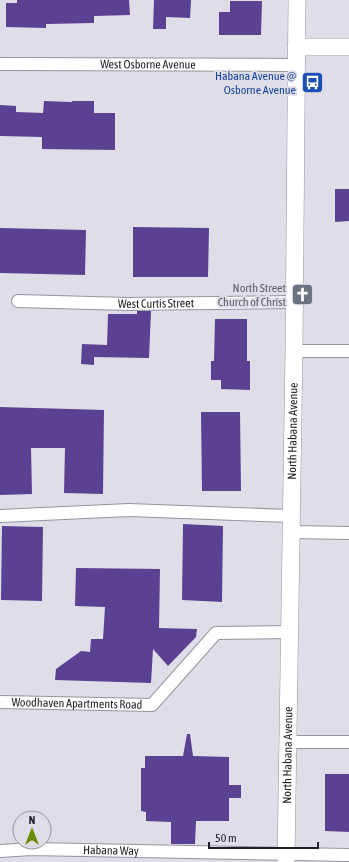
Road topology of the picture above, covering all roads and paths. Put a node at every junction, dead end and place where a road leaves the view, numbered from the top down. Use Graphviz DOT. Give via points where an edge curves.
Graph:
graph roads {
  1 [pos="297,0"];
  2 [pos="296,47"];
  3 [pos="349,47"];
  4 [pos="0,64"];
  5 [pos="296,65"];
  6 [pos="18,301"];
  7 [pos="294,302"];
  8 [pos="294,351"];
  9 [pos="349,351"];
  10 [pos="0,516"];
  11 [pos="291,524"];
  12 [pos="349,533"];
  13 [pos="290,632"];
  14 [pos="0,702"];
  15 [pos="288,742"];
  16 [pos="349,742"];
  17 [pos="0,850"];
  18 [pos="349,855"];
  19 [pos="286,858"];
  1 -- 2 [label="street, North Habana Avenue"];
  2 -- 3 [label="street"];
  2 -- 5 [label="street, North Habana Avenue"];
  4 -- 5 [label="street, West Osborne Avenue"];
  5 -- 7 [label="street, North Habana Avenue"];
  6 -- 7 [label="street, West Curtis Street" via="128,304"];
  7 -- 8 [label="street, North Habana Avenue"];
  8 -- 9 [label="street"];
  8 -- 11 [label="street, North Habana Avenue"];
  10 -- 11 [label="street" via="129,510"];
  11 -- 12 [label="street"];
  11 -- 13 [label="street, North Habana Avenue"];
  13 -- 14 [label="street, Woodhaven Apartments Road" via="216,633 152,705"];
  13 -- 15 [label="street, North Habana Avenue"];
  15 -- 16 [label="street"];
  15 -- 19 [label="street, North Habana Avenue"];
  17 -- 19 [label="street, Habana Way"];
  18 -- 19 [label="street, Habana Way"];
}
